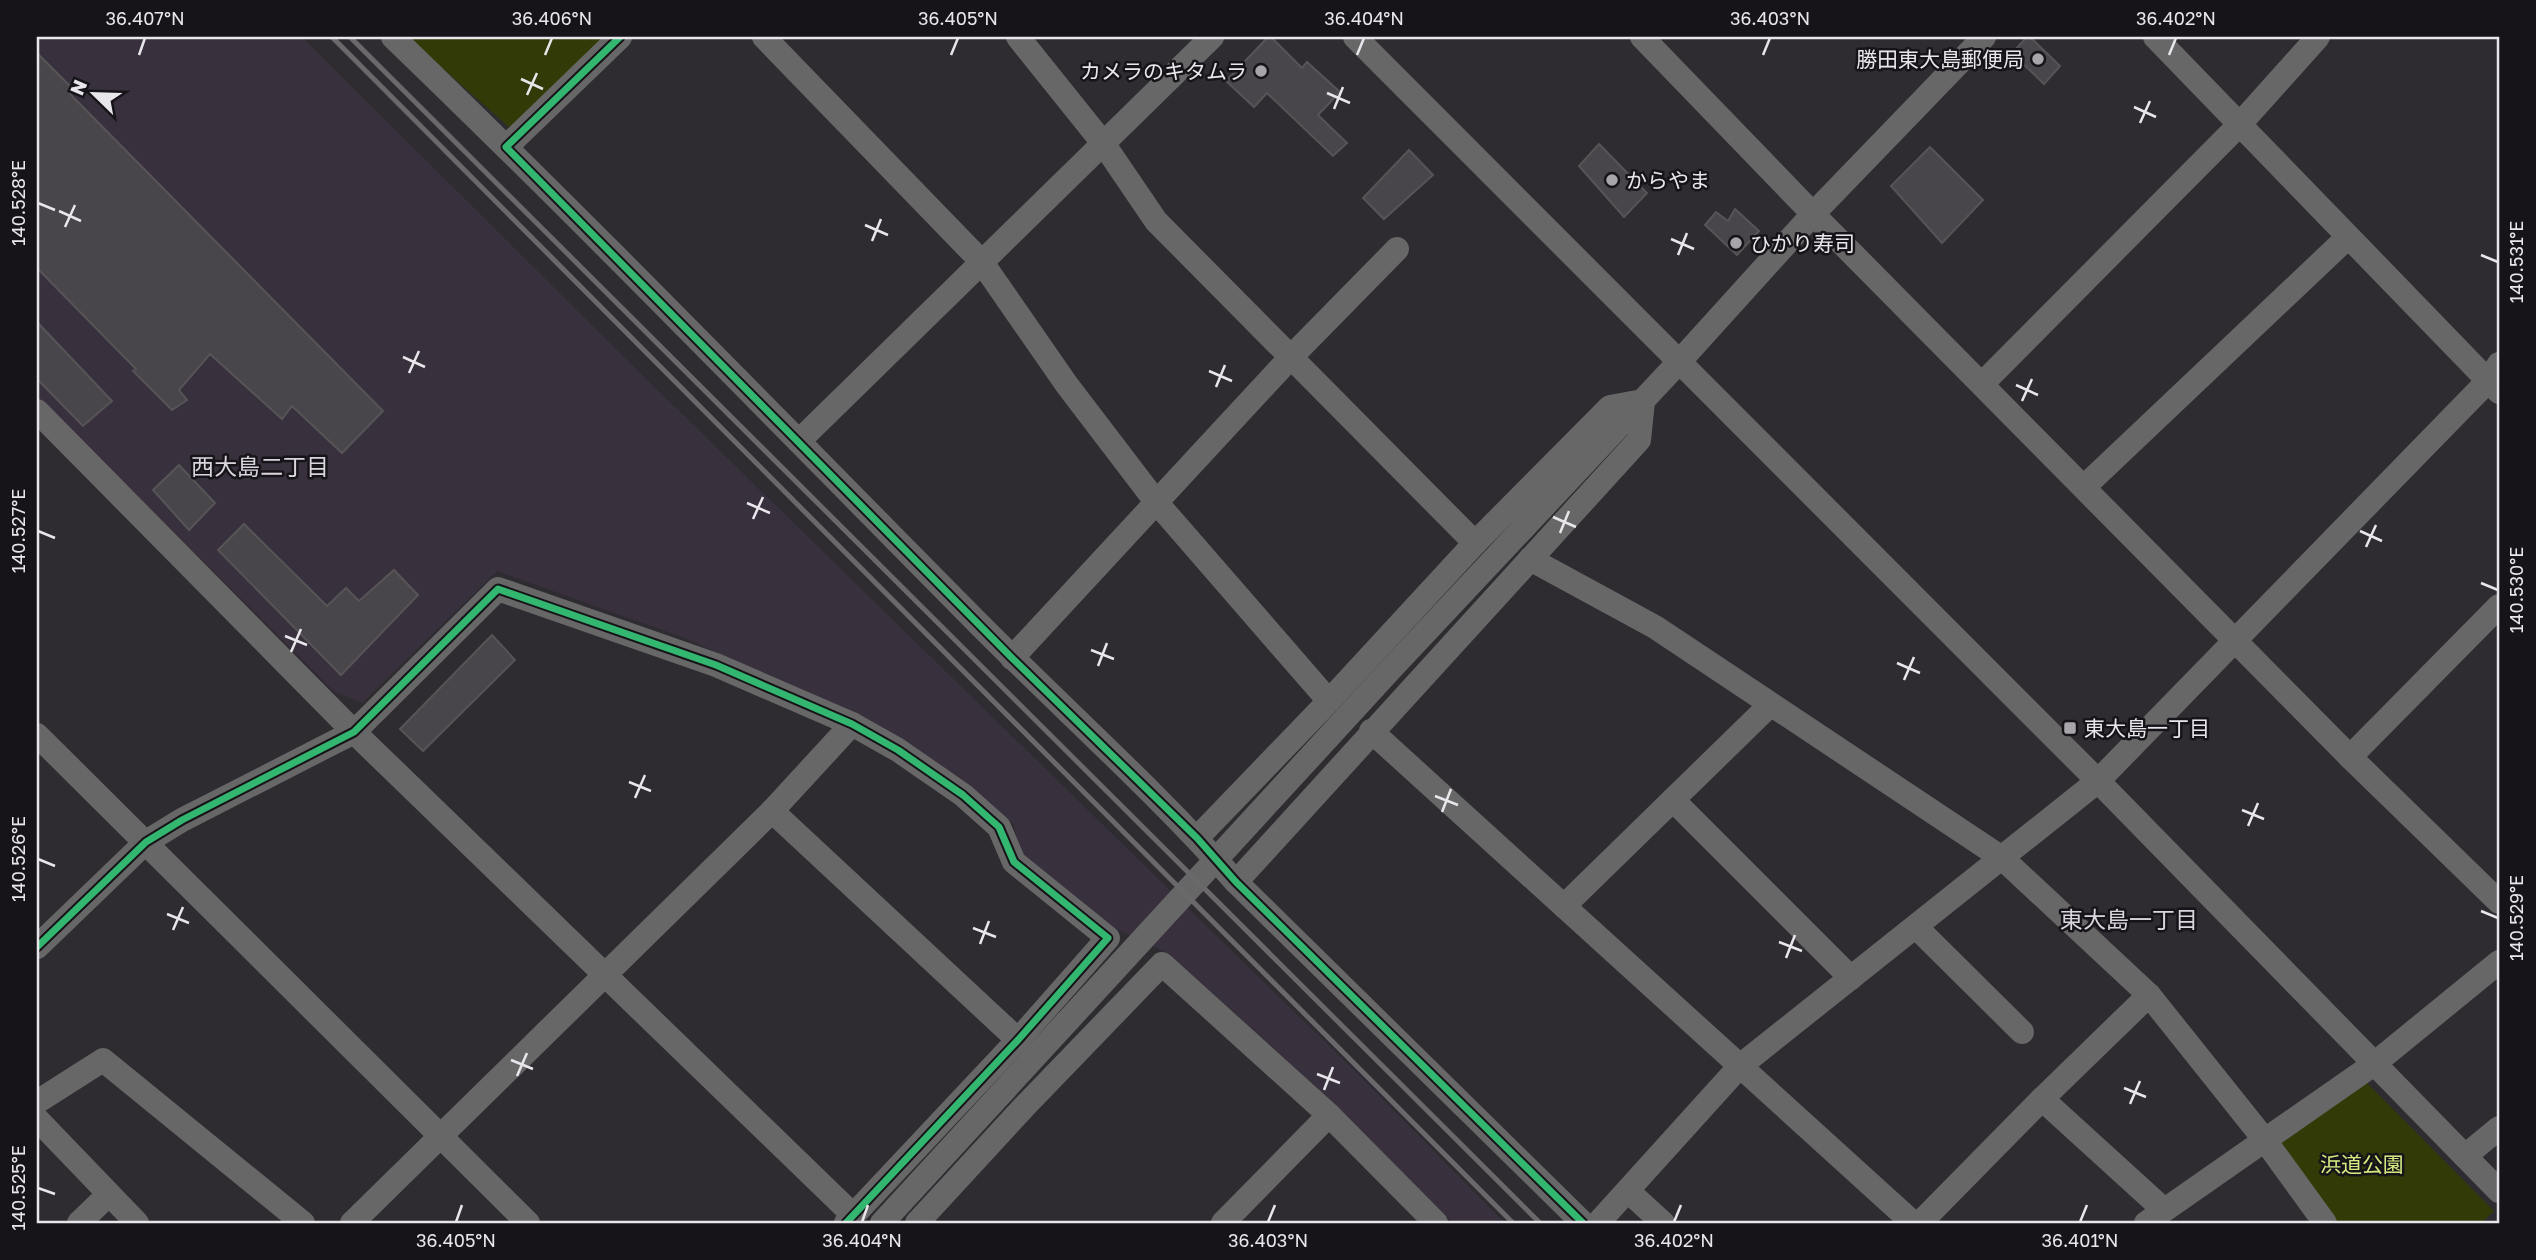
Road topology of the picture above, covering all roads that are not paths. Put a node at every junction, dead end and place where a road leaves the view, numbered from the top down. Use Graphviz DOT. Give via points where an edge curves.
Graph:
graph roads {
  1 [pos="393,37"];
  2 [pos="620,37"];
  3 [pos="764,37"];
  4 [pos="1018,37"];
  5 [pos="1212,37"];
  6 [pos="1355,37"];
  7 [pos="1642,37"];
  8 [pos="1984,37"];
  9 [pos="2155,37"];
  10 [pos="2318,37"];
  11 [pos="2240,124"];
  12 [pos="1103,143"];
  13 [pos="506,147"];
  14 [pos="1813,214"];
  15 [pos="2348,237"];
  16 [pos="1397,249"];
  17 [pos="981,261"];
  18 [pos="1290,358"];
  19 [pos="1679,362"];
  20 [pos="2496,379"];
  21 [pos="1982,384"];
  22 [pos="1643,401"];
  23 [pos="37,411"];
  24 [pos="799,441"];
  25 [pos="2084,487"];
  26 [pos="1157,503"];
  27 [pos="1475,543"];
  28 [pos="1530,559"];
  29 [pos="2499,606"];
  30 [pos="2237,640"];
  31 [pos="1012,658"];
  32 [pos="1329,701"];
  33 [pos="1770,705"];
  34 [pos="852,723"];
  35 [pos="1371,731"];
  36 [pos="354,732"];
  37 [pos="37,735"];
  38 [pos="2350,757"];
  39 [pos="2098,781"];
  40 [pos="1673,800"];
  41 [pos="772,811"];
  42 [pos="1197,838"];
  43 [pos="146,842"];
  44 [pos="2002,858"];
  45 [pos="1236,882"];
  46 [pos="2499,902"];
  47 [pos="1564,906"];
  48 [pos="1916,927"];
  49 [pos="37,947"];
  50 [pos="2499,962"];
  51 [pos="603,976"];
  52 [pos="1851,978"];
  53 [pos="2149,995"];
  54 [pos="2022,1032"];
  55 [pos="1018,1040"];
  56 [pos="2374,1064"];
  57 [pos="1740,1066"];
  58 [pos="2042,1099"];
  59 [pos="37,1102"];
  60 [pos="1329,1115"];
  61 [pos="37,1119"];
  62 [pos="2499,1128"];
  63 [pos="440,1135"];
  64 [pos="2264,1139"];
  65 [pos="2465,1156"];
  66 [pos="1628,1191"];
  67 [pos="2499,1191"];
  68 [pos="108,1195"];
  69 [pos="2155,1217"];
  70 [pos="849,1219"];
  71 [pos="79,1223"];
  72 [pos="137,1223"];
  73 [pos="303,1223"];
  74 [pos="352,1223"];
  75 [pos="528,1223"];
  76 [pos="881,1223"];
  77 [pos="917,1223"];
  78 [pos="1223,1223"];
  79 [pos="1436,1223"];
  80 [pos="1583,1223"];
  81 [pos="1598,1223"];
  82 [pos="1663,1223"];
  83 [pos="1913,1223"];
  84 [pos="1920,1223"];
  85 [pos="2325,1223"];
  1 -- 13 [label="street"];
  2 -- 13 [label="street"];
  3 -- 17 [label="street"];
  4 -- 12 [label="street"];
  5 -- 12 [label="street"];
  6 -- 19 [label="street"];
  7 -- 14 [label="street"];
  8 -- 14 [label="street"];
  9 -- 11 [label="street"];
  10 -- 11 [label="street"];
  11 -- 15 [label="street"];
  11 -- 21 [label="street"];
  12 -- 17 [label="street"];
  12 -- 18 [label="street" via="1156,221"];
  13 -- 24 [label="street"];
  14 -- 19 [label="street"];
  14 -- 21 [label="street"];
  15 -- 20 [label="street"];
  15 -- 25 [label="street"];
  16 -- 18 [label="street"];
  17 -- 24 [label="street"];
  17 -- 26 [label="street"];
  18 -- 26 [label="street"];
  18 -- 27 [label="street"];
  19 -- 22 [label="street"];
  19 -- 39 [label="street"];
  20 -- 30 [label="street"];
  21 -- 25 [label="street"];
  22 -- 27 [label="street" via="1610,407"];
  22 -- 28 [label="street" via="1639,440"];
  22 -- 76 [label="street"];
  23 -- 36 [label="street"];
  24 -- 31 [label="street"];
  25 -- 30 [label="street"];
  26 -- 31 [label="street"];
  26 -- 32 [label="street"];
  27 -- 32 [label="street"];
  28 -- 33 [label="street" via="1656,627"];
  28 -- 35 [label="street"];
  29 -- 38 [label="street"];
  30 -- 38 [label="street"];
  30 -- 39 [label="street"];
  31 -- 42 [label="street"];
  32 -- 42 [label="street"];
  33 -- 40 [label="street"];
  33 -- 44 [label="street"];
  34 -- 36 [label="street" via="716,665 498,589"];
  34 -- 41 [label="street"];
  34 -- 55 [label="street" via="963,795 999,827 1014,862 1108,938"];
  35 -- 45 [label="street"];
  35 -- 47 [label="street"];
  36 -- 43 [label="street"];
  36 -- 51 [label="street"];
  37 -- 43 [label="street"];
  38 -- 46 [label="street"];
  39 -- 44 [label="street"];
  39 -- 56 [label="street"];
  40 -- 47 [label="street"];
  40 -- 52 [label="street"];
  41 -- 51 [label="street"];
  41 -- 55 [label="street"];
  42 -- 45 [label="street"];
  43 -- 49 [label="street"];
  43 -- 63 [label="street"];
  44 -- 48 [label="street"];
  44 -- 53 [label="street"];
  45 -- 80 [label="street"];
  47 -- 57 [label="street"];
  48 -- 52 [label="street"];
  48 -- 54 [label="street"];
  50 -- 56 [label="street"];
  51 -- 63 [label="street"];
  51 -- 70 [label="street"];
  52 -- 57 [label="street"];
  53 -- 58 [label="street"];
  53 -- 64 [label="street"];
  55 -- 70 [label="street"];
  56 -- 64 [label="street"];
  56 -- 65 [label="street"];
  57 -- 66 [label="street"];
  57 -- 83 [label="street"];
  58 -- 69 [label="street"];
  58 -- 84 [label="street"];
  59 -- 73 [label="street" via="103,1060"];
  60 -- 77 [label="street" via="1162,964"];
  60 -- 78 [label="street"];
  60 -- 79 [label="street"];
  61 -- 68 [label="street"];
  62 -- 65 [label="street"];
  63 -- 74 [label="street"];
  63 -- 75 [label="street"];
  64 -- 69 [label="street"];
  64 -- 85 [label="street"];
  65 -- 67 [label="street"];
  66 -- 81 [label="street"];
  66 -- 82 [label="street"];
  68 -- 71 [label="street"];
  68 -- 72 [label="street"];
}
